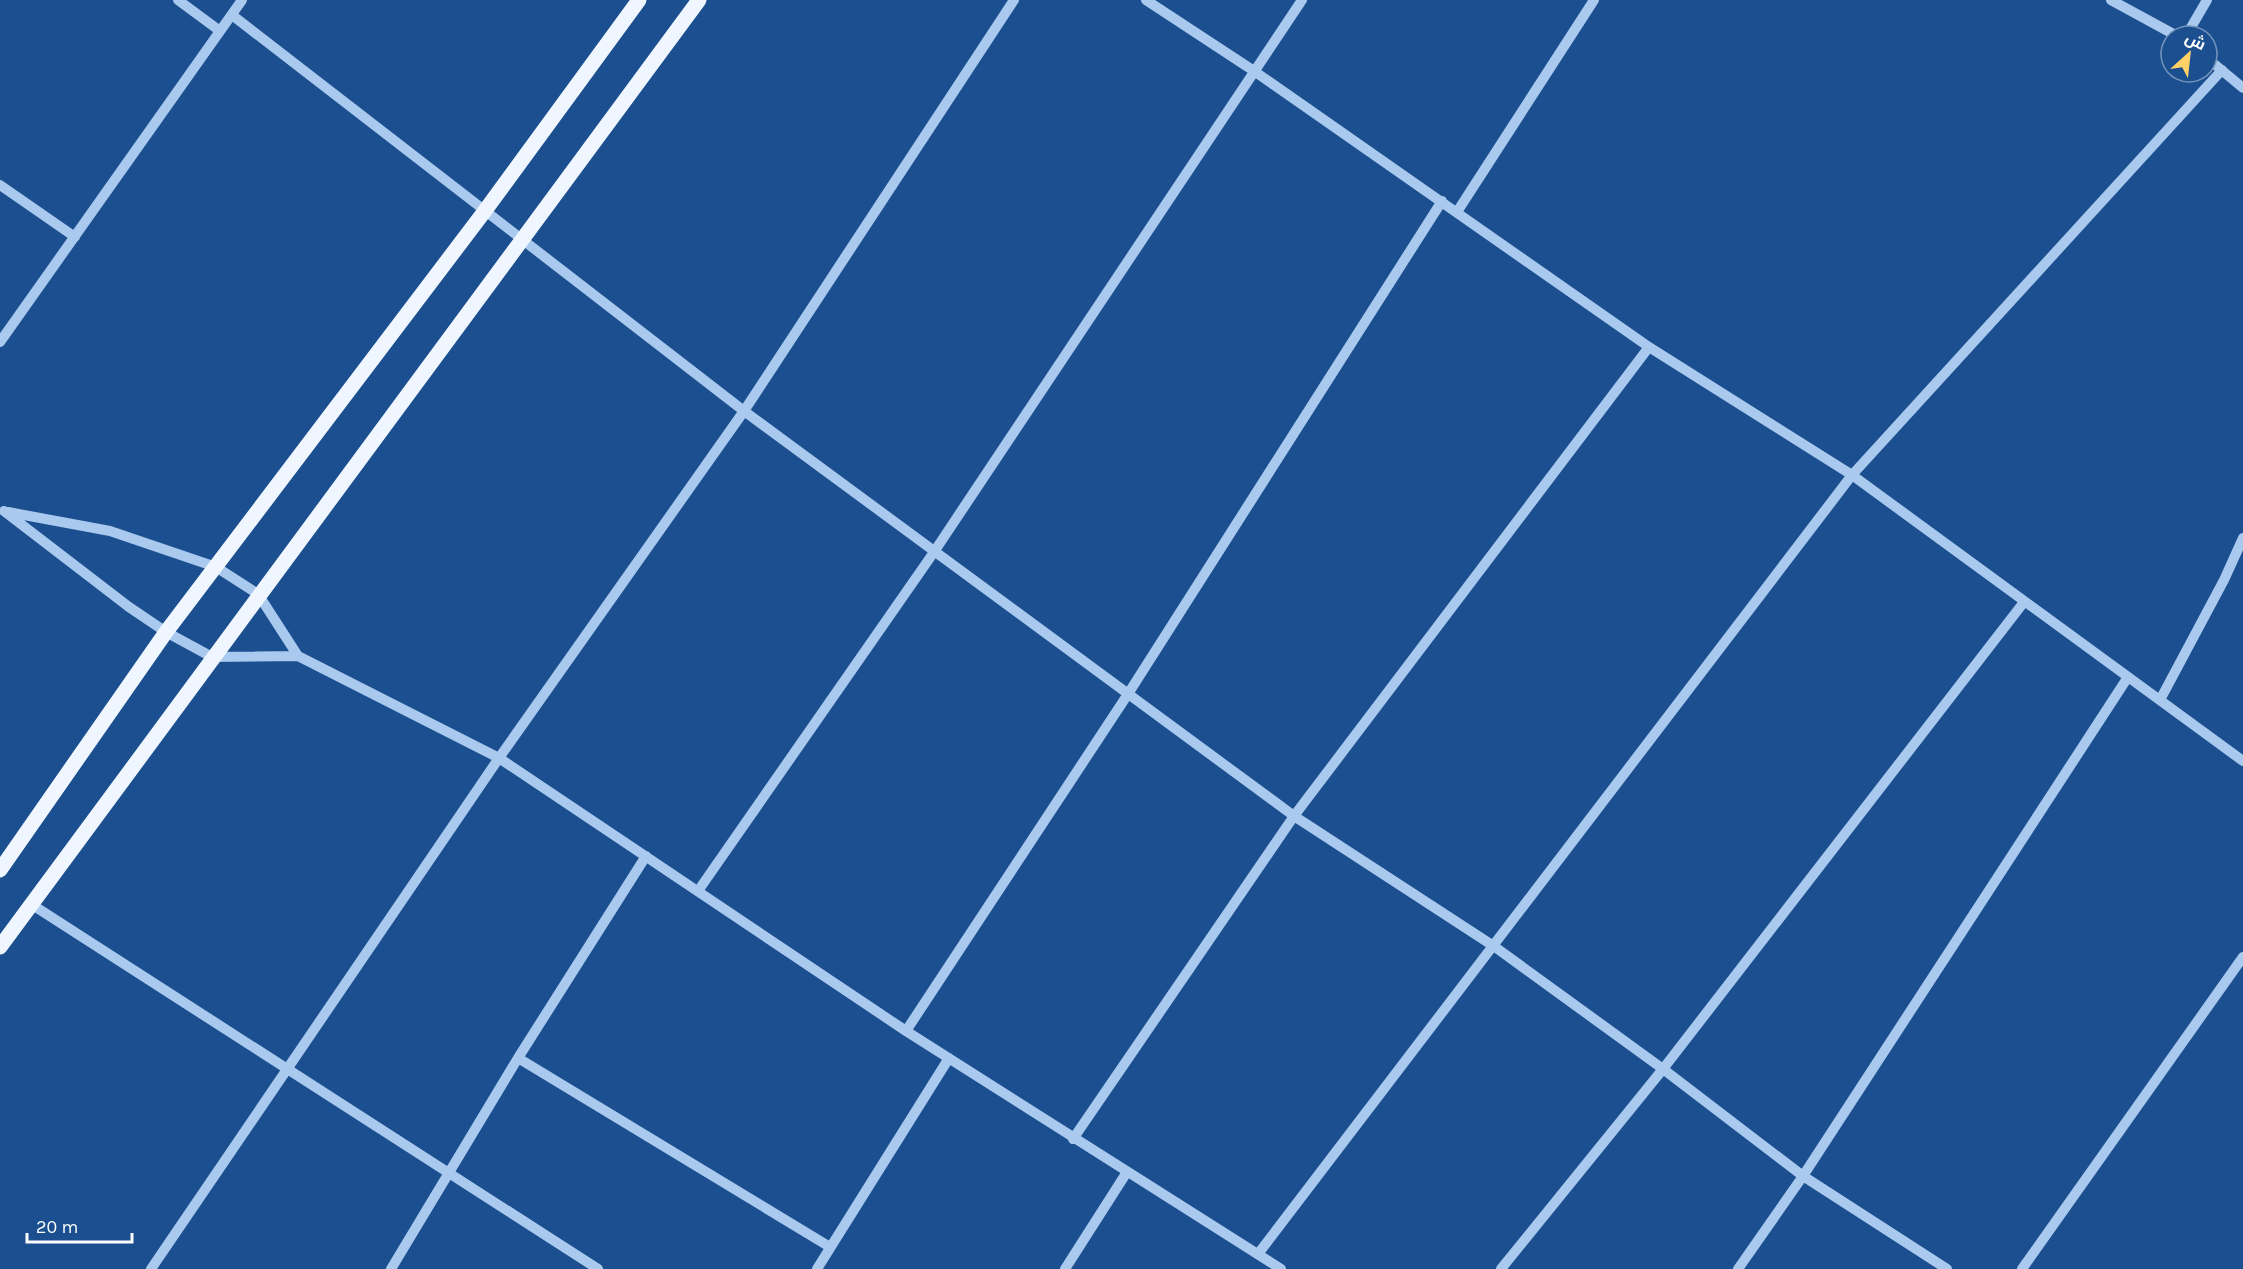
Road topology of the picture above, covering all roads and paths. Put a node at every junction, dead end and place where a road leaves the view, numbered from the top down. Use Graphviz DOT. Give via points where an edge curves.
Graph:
graph roads {
  1 [pos="178,0"];
  2 [pos="242,0"];
  3 [pos="639,0"];
  4 [pos="699,0"];
  5 [pos="1014,0"];
  6 [pos="1146,0"];
  7 [pos="1302,0"];
  8 [pos="1594,0"];
  9 [pos="2111,0"];
  10 [pos="2207,0"];
  11 [pos="232,15"];
  12 [pos="2193,24"];
  13 [pos="2159,26"];
  14 [pos="220,31"];
  15 [pos="2219,68"];
  16 [pos="2222,70"];
  17 [pos="1254,71"];
  18 [pos="2243,88"];
  19 [pos="0,185"];
  20 [pos="1442,201"];
  21 [pos="484,212"];
  22 [pos="1457,212"];
  23 [pos="75,237"];
  24 [pos="521,241"];
  25 [pos="0,342"];
  26 [pos="1649,346"];
  27 [pos="744,411"];
  28 [pos="1852,475"];
  29 [pos="2,510"];
  30 [pos="2243,538"];
  31 [pos="934,552"];
  32 [pos="216,567"];
  33 [pos="258,594"];
  34 [pos="2024,602"];
  35 [pos="166,632"];
  36 [pos="298,656"];
  37 [pos="212,657"];
  38 [pos="2128,677"];
  39 [pos="1128,694"];
  40 [pos="2160,700"];
  41 [pos="499,758"];
  42 [pos="2243,761"];
  43 [pos="1294,816"];
  44 [pos="646,856"];
  45 [pos="0,870"];
  46 [pos="698,891"];
  47 [pos="31,904"];
  48 [pos="0,947"];
  49 [pos="1495,947"];
  50 [pos="2243,957"];
  51 [pos="906,1031"];
  52 [pos="518,1058"];
  53 [pos="949,1058"];
  54 [pos="287,1067"];
  55 [pos="1663,1069"];
  56 [pos="1073,1138"];
  57 [pos="450,1172"];
  58 [pos="1127,1172"];
  59 [pos="1803,1176"];
  60 [pos="830,1247"];
  61 [pos="1258,1254"];
  62 [pos="151,1269"];
  63 [pos="391,1269"];
  64 [pos="598,1269"];
  65 [pos="817,1269"];
  66 [pos="1065,1269"];
  67 [pos="1281,1269"];
  68 [pos="1501,1269"];
  69 [pos="1738,1269"];
  70 [pos="1947,1269"];
  71 [pos="2022,1269"];
  1 -- 14 [label="street"];
  2 -- 11 [label="street"];
  3 -- 21 [label="main road"];
  4 -- 24 [label="main road"];
  5 -- 27 [label="street"];
  6 -- 17 [label="street"];
  7 -- 17 [label="street"];
  8 -- 22 [label="street"];
  9 -- 13 [label="street"];
  10 -- 12 [label="street"];
  11 -- 14 [label="street"];
  11 -- 21 [label="street"];
  14 -- 23 [label="street"];
  15 -- 16 [label="street"];
  16 -- 18 [label="street"];
  16 -- 28 [label="street"];
  17 -- 20 [label="street"];
  17 -- 31 [label="street"];
  19 -- 23 [label="street"];
  20 -- 22 [label="street"];
  20 -- 39 [label="street"];
  21 -- 24 [label="street"];
  21 -- 32 [label="main road"];
  22 -- 26 [label="street"];
  23 -- 25 [label="street"];
  24 -- 27 [label="street"];
  24 -- 33 [label="main road"];
  26 -- 28 [label="street"];
  26 -- 43 [label="street"];
  27 -- 31 [label="street"];
  27 -- 41 [label="street"];
  28 -- 34 [label="street"];
  28 -- 49 [label="street"];
  29 -- 32 [label="street" via="110,531"];
  29 -- 35 [label="street"];
  30 -- 40 [label="street"];
  31 -- 39 [label="street"];
  31 -- 46 [label="street"];
  32 -- 33 [label="street"];
  32 -- 35 [label="main road"];
  33 -- 36 [label="street"];
  33 -- 37 [label="main road"];
  34 -- 38 [label="street"];
  34 -- 55 [label="street"];
  35 -- 37 [label="street"];
  35 -- 45 [label="main road"];
  36 -- 37 [label="street"];
  36 -- 41 [label="street"];
  37 -- 47 [label="main road"];
  38 -- 40 [label="street"];
  38 -- 59 [label="street"];
  39 -- 43 [label="street"];
  39 -- 51 [label="street"];
  40 -- 42 [label="street"];
  41 -- 44 [label="street"];
  41 -- 54 [label="street"];
  43 -- 49 [label="street"];
  43 -- 56 [label="street"];
  44 -- 46 [label="street"];
  44 -- 52 [label="street"];
  46 -- 51 [label="street"];
  47 -- 48 [label="main road"];
  47 -- 54 [label="street"];
  49 -- 55 [label="street"];
  49 -- 61 [label="street"];
  50 -- 71 [label="street"];
  51 -- 53 [label="street"];
  52 -- 57 [label="street"];
  52 -- 60 [label="street"];
  53 -- 56 [label="street"];
  53 -- 60 [label="street"];
  54 -- 57 [label="street"];
  54 -- 62 [label="street"];
  55 -- 59 [label="street"];
  55 -- 68 [label="street"];
  56 -- 58 [label="street"];
  57 -- 63 [label="street"];
  57 -- 64 [label="street"];
  58 -- 61 [label="street"];
  58 -- 66 [label="street"];
  59 -- 69 [label="street"];
  59 -- 70 [label="street"];
  60 -- 65 [label="street"];
  61 -- 67 [label="street"];
}
